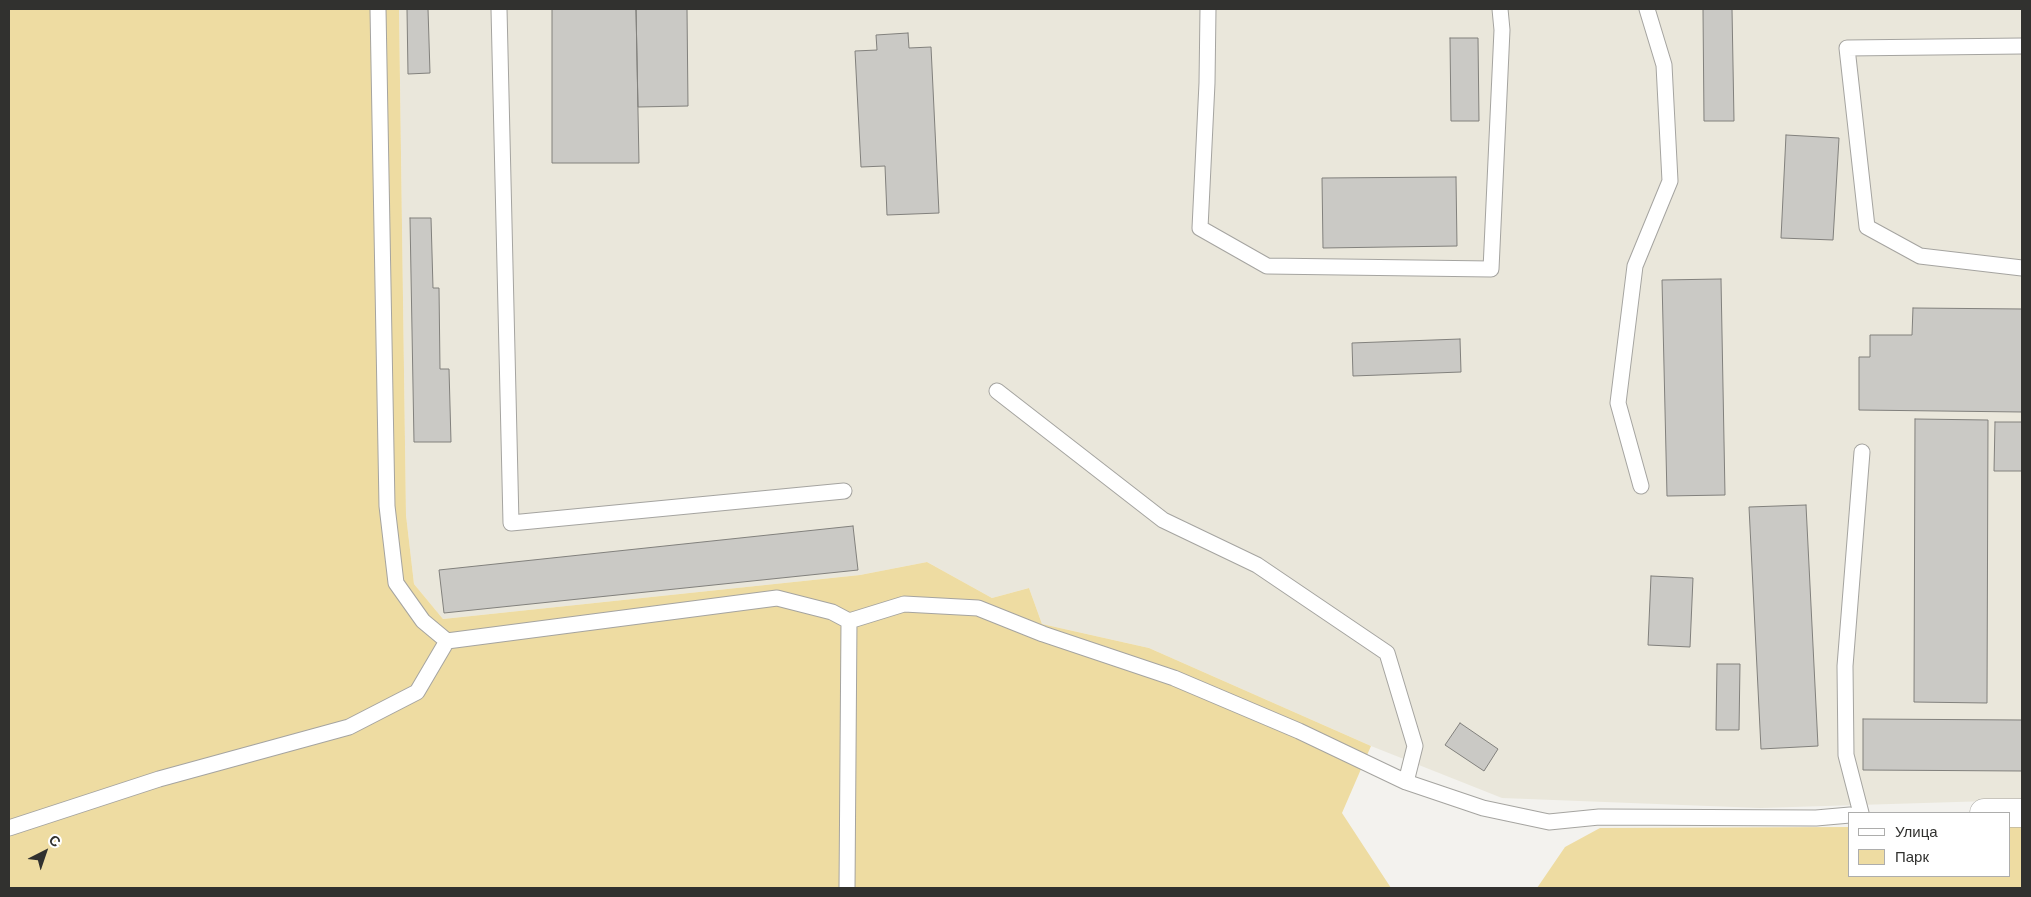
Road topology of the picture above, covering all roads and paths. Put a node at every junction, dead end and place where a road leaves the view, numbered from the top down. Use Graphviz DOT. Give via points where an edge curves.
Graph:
graph roads {
  1 [pos="378,9"];
  2 [pos="499,9"];
  3 [pos="1208,9"];
  4 [pos="1500,9"];
  5 [pos="1647,9"];
  6 [pos="2022,46"];
  7 [pos="2022,268"];
  8 [pos="997,390"];
  9 [pos="1862,452"];
  10 [pos="1640,486"];
  11 [pos="844,491"];
  12 [pos="849,621"];
  13 [pos="447,641"];
  14 [pos="1406,782"];
  15 [pos="1860,812"];
  16 [pos="1848,815"];
  17 [pos="9,828"];
  18 [pos="847,888"];
  1 -- 13 [label="lane" via="388,506 396,583 423,620"];
  2 -- 11 [label="lane" via="511,523"];
  3 -- 4 [label="lane" via="1208,83 1200,228 1267,266 1491,269 1502,30"];
  5 -- 10 [label="lane" via="1664,65 1670,181 1634,266 1618,403"];
  6 -- 7 [label="lane" via="1847,48 1867,227 1920,256"];
  8 -- 14 [label="lane" via="1163,520 1257,565 1387,653 1415,746"];
  9 -- 15 [label="lane" via="1845,666 1846,755"];
  12 -- 13 [label="lane" via="832,612 777,598"];
  12 -- 14 [label="lane" via="904,604 978,608 1043,634 1174,678"];
  12 -- 18 [label="lane"];
  13 -- 17 [label="lane" via="417,692 349,727 159,779"];
  14 -- 16 [label="lane" via="1483,808 1549,822 1599,817 1816,818"];
}
